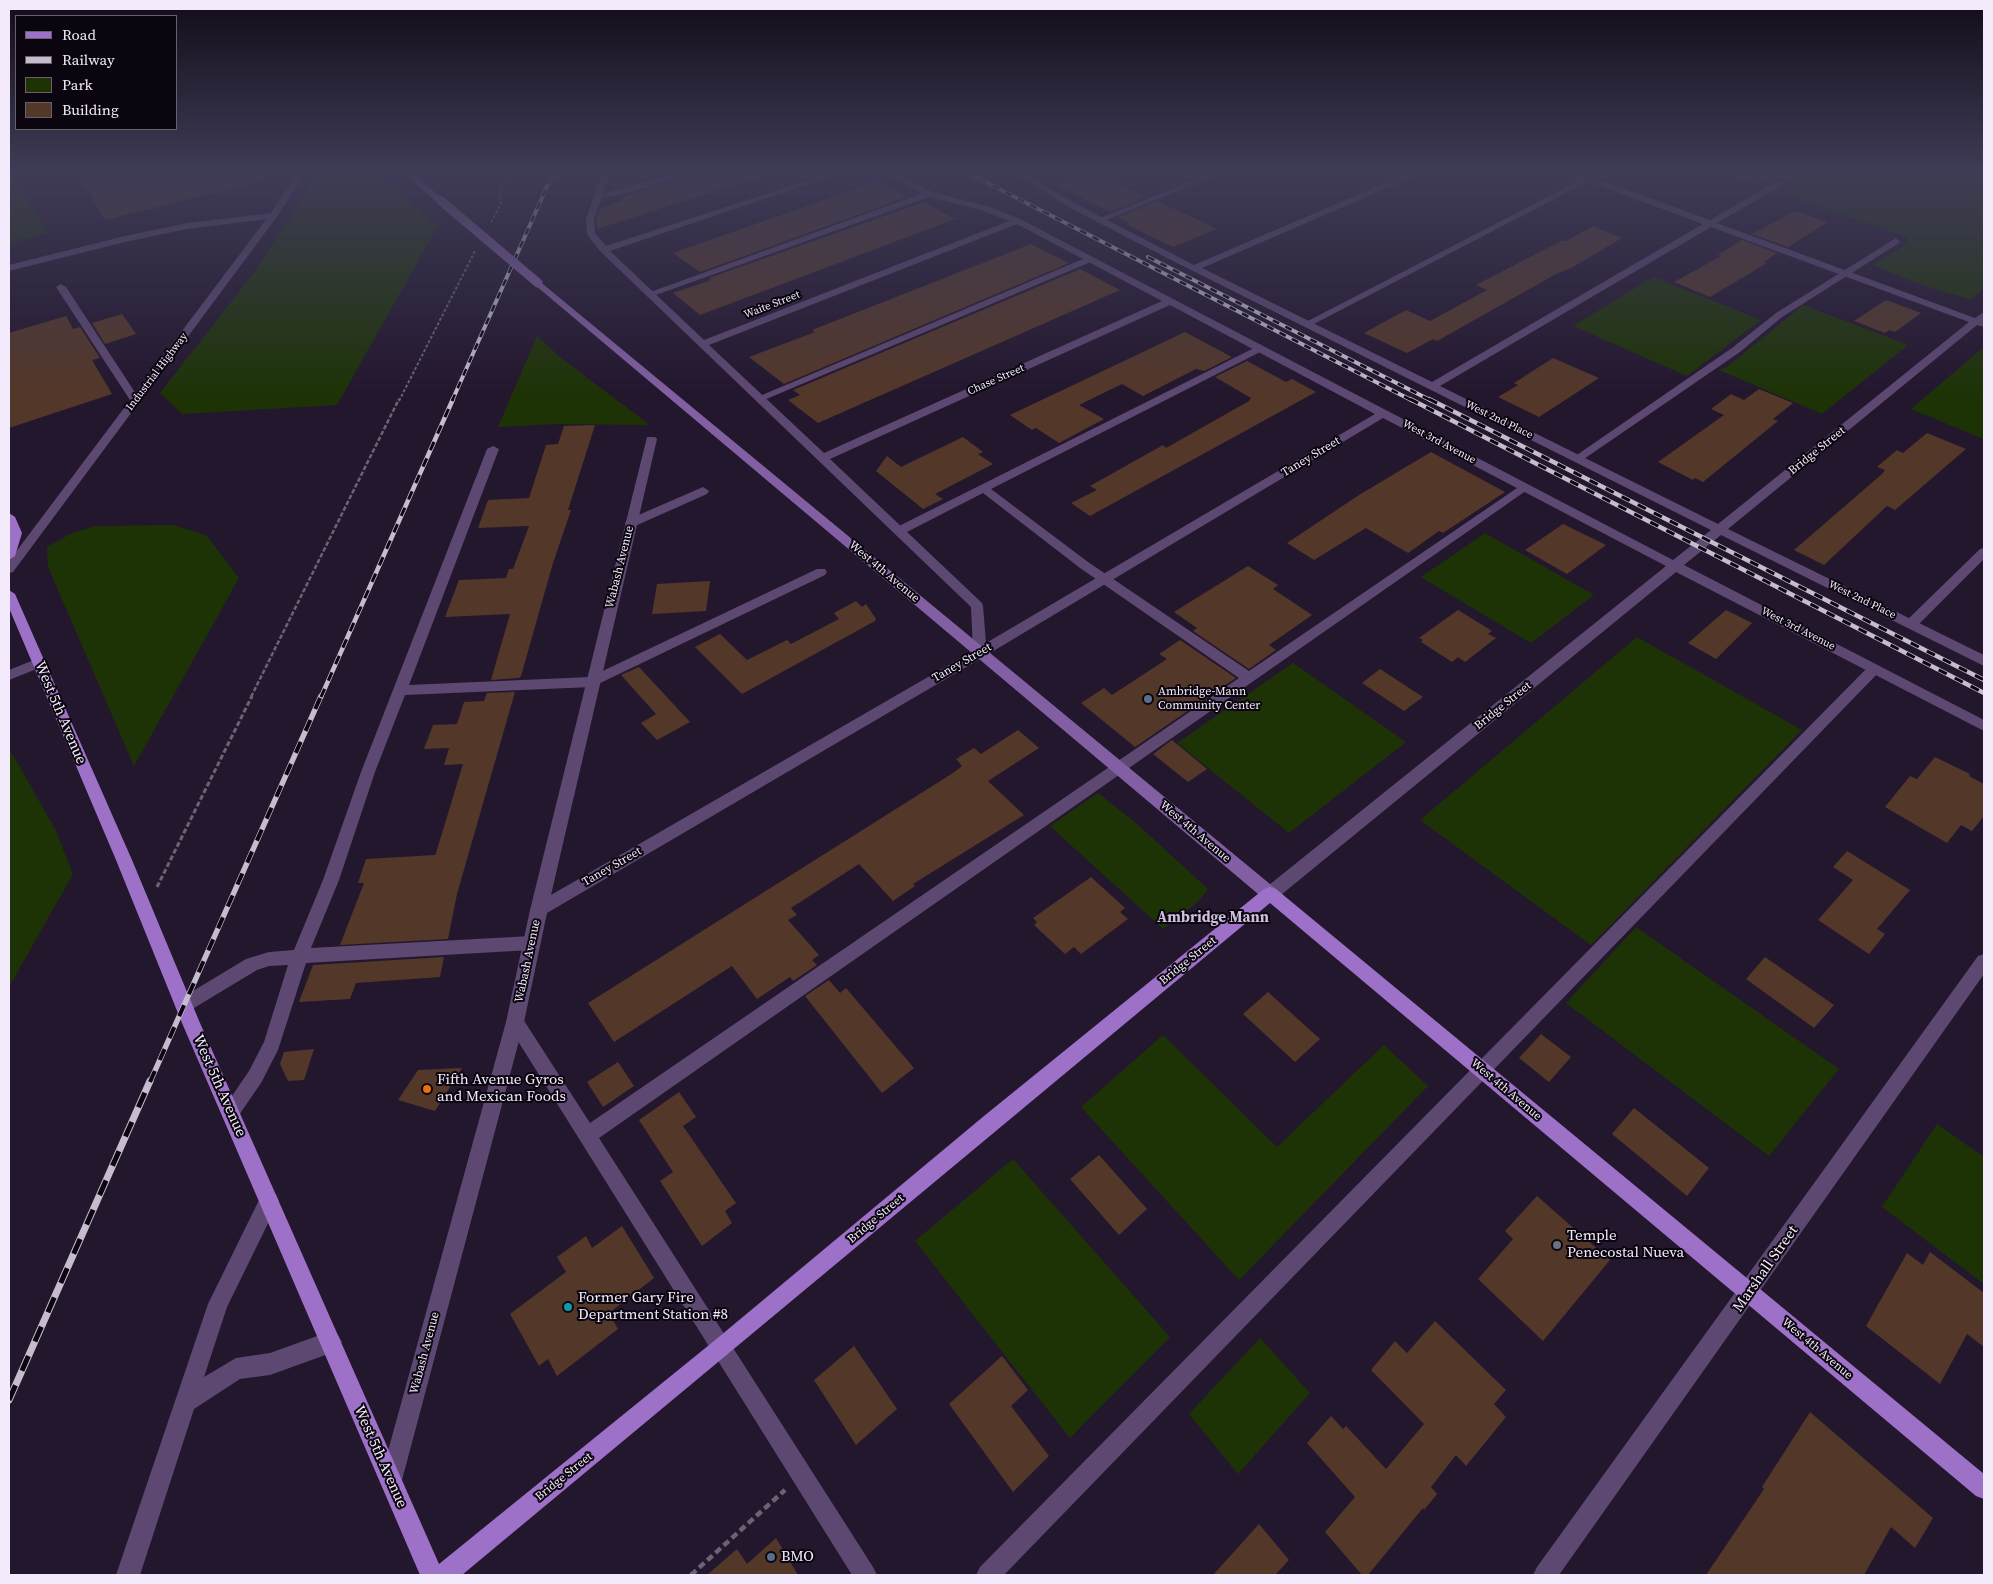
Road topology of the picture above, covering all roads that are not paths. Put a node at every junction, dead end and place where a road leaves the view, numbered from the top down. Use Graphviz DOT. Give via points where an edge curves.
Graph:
graph roads {
  1 [pos="93,247"];
  2 [pos="250,247"];
  3 [pos="495,247"];
  4 [pos="601,247"];
  5 [pos="613,247"];
  6 [pos="781,247"];
  7 [pos="950,247"];
  8 [pos="1066,247"];
  9 [pos="1152,247"];
  10 [pos="1243,247"];
  11 [pos="1457,247"];
  12 [pos="1671,247"];
  13 [pos="1774,247"];
  14 [pos="1887,247"];
  15 [pos="604,250"];
  16 [pos="1090,259"];
  17 [pos="9,268"];
  18 [pos="1194,268"];
  19 [pos="1846,273"];
  20 [pos="61,287"];
  21 [pos="650,294"];
  22 [pos="1171,301"];
  23 [pos="1982,320"];
  24 [pos="1307,324"];
  25 [pos="702,344"];
  26 [pos="1260,348"];
  27 [pos="1432,386"];
  28 [pos="760,398"];
  29 [pos="136,400"];
  30 [pos="1384,413"];
  31 [pos="651,439"];
  32 [pos="493,449"];
  33 [pos="822,458"];
  34 [pos="1577,459"];
  35 [pos="983,488"];
  36 [pos="1524,488"];
  37 [pos="703,491"];
  38 [pos="9,517"];
  39 [pos="631,523"];
  40 [pos="1719,529"];
  41 [pos="899,531"];
  42 [pos="1984,552"];
  43 [pos="9,556"];
  44 [pos="1674,565"];
  45 [pos="9,569"];
  46 [pos="821,572"];
  47 [pos="1106,578"];
  48 [pos="9,594"];
  49 [pos="1911,624"];
  50 [pos="980,653"];
  51 [pos="1984,661"];
  52 [pos="38,663"];
  53 [pos="1874,668"];
  54 [pos="9,675"];
  55 [pos="1249,678"];
  56 [pos="592,682"];
  57 [pos="400,690"];
  58 [pos="1984,726"];
  59 [pos="1118,768"];
  60 [pos="1270,894"];
  61 [pos="538,910"];
  62 [pos="531,943"];
  63 [pos="300,955"];
  64 [pos="1984,962"];
  65 [pos="184,1006"];
  66 [pos="515,1022"];
  67 [pos="1482,1070"];
  68 [pos="230,1112"];
  69 [pos="587,1136"];
  70 [pos="269,1201"];
  71 [pos="1749,1293"];
  72 [pos="331,1342"];
  73 [pos="721,1348"];
  74 [pos="185,1402"];
  75 [pos="391,1480"];
  76 [pos="1984,1488"];
  77 [pos="128,1575"];
  78 [pos="432,1575"];
  79 [pos="444,1575"];
  80 [pos="865,1575"];
  81 [pos="988,1575"];
  82 [pos="1545,1575"];
  1 -- 17 [label="street"];
  2 -- 29 [label="street, Industrial Highway"];
  3 -- 50 [label="main road, West 4th Avenue, bridge"];
  4 -- 15 [label="street"];
  5 -- 15 [label="street"];
  6 -- 21 [label="street"];
  7 -- 25 [label="street, Waite Street"];
  8 -- 16 [label="street, West 3rd Avenue"];
  9 -- 18 [label="street, West 2nd Place"];
  10 -- 18 [label="street"];
  11 -- 24 [label="street"];
  12 -- 27 [label="street"];
  13 -- 19 [label="street"];
  14 -- 19 [label="street"];
  15 -- 21 [label="street"];
  16 -- 22 [label="street, West 3rd Avenue"];
  16 -- 28 [label="street"];
  18 -- 24 [label="street, West 2nd Place"];
  19 -- 23 [label="street"];
  19 -- 34 [label="street" via="1779,315 1736,350"];
  20 -- 29 [label="street"];
  21 -- 25 [label="street"];
  22 -- 26 [label="street, West 3rd Avenue"];
  22 -- 33 [label="street, Chase Street"];
  23 -- 40 [label="street, Bridge Street"];
  24 -- 27 [label="street, West 2nd Place"];
  25 -- 28 [label="street"];
  26 -- 30 [label="street, West 3rd Avenue"];
  26 -- 35 [label="street"];
  27 -- 34 [label="street, West 2nd Place"];
  28 -- 33 [label="street"];
  29 -- 45 [label="street, Industrial Highway"];
  30 -- 36 [label="street, West 3rd Avenue"];
  30 -- 47 [label="street, Taney Street"];
  31 -- 39 [label="street, Wabash Avenue"];
  32 -- 57 [label="street"];
  33 -- 41 [label="street"];
  34 -- 40 [label="street, West 2nd Place"];
  35 -- 41 [label="street"];
  35 -- 47 [label="street"];
  36 -- 44 [label="street, West 3rd Avenue"];
  36 -- 55 [label="street"];
  37 -- 39 [label="street"];
  38 -- 43 [label="main road" via="16,533"];
  39 -- 56 [label="street, Wabash Avenue"];
  40 -- 44 [label="street, Bridge Street"];
  40 -- 49 [label="street, West 2nd Place"];
  41 -- 50 [label="street" via="977,606"];
  42 -- 49 [label="street"];
  44 -- 53 [label="street, West 3rd Avenue"];
  44 -- 60 [label="street, Bridge Street"];
  46 -- 56 [label="street"];
  47 -- 50 [label="street, Taney Street"];
  47 -- 55 [label="street"];
  48 -- 52 [label="main road, West 5th Avenue"];
  49 -- 51 [label="street, West 2nd Place"];
  50 -- 59 [label="main road, West 4th Avenue"];
  50 -- 61 [label="street, Taney Street"];
  52 -- 54 [label="street"];
  52 -- 65 [label="main road, West 5th Avenue"];
  53 -- 58 [label="street, West 3rd Avenue"];
  53 -- 67 [label="street"];
  55 -- 59 [label="street"];
  56 -- 57 [label="street"];
  56 -- 61 [label="street, Wabash Avenue"];
  57 -- 63 [label="street" via="331,880"];
  59 -- 60 [label="main road, West 4th Avenue"];
  59 -- 69 [label="street"];
  60 -- 67 [label="main road, West 4th Avenue"];
  60 -- 73 [label="main road, Bridge Street"];
  61 -- 62 [label="street, Wabash Avenue"];
  62 -- 63 [label="street"];
  62 -- 66 [label="street, Wabash Avenue"];
  63 -- 65 [label="street" via="252,964"];
  63 -- 68 [label="street" via="268,1055"];
  64 -- 71 [label="street, Marshall Street"];
  65 -- 68 [label="main road, West 5th Avenue"];
  66 -- 69 [label="street"];
  66 -- 75 [label="street, Wabash Avenue"];
  67 -- 71 [label="main road, West 4th Avenue"];
  67 -- 81 [label="street"];
  68 -- 70 [label="main road, West 5th Avenue"];
  69 -- 73 [label="street"];
  70 -- 72 [label="main road, West 5th Avenue"];
  70 -- 74 [label="street" via="218,1304"];
  71 -- 76 [label="main road, West 4th Avenue"];
  71 -- 82 [label="street, Marshall Street"];
  72 -- 74 [label="street" via="270,1364 236,1369"];
  72 -- 75 [label="main road, West 5th Avenue"];
  73 -- 79 [label="main road, Bridge Street"];
  73 -- 80 [label="street"];
  74 -- 77 [label="street"];
  75 -- 78 [label="main road, West 5th Avenue"];
}
